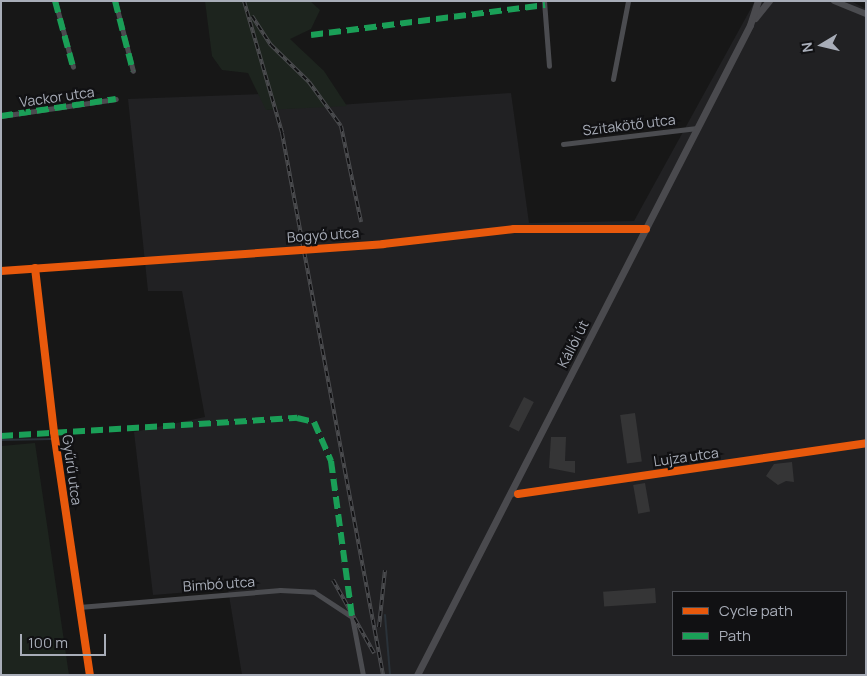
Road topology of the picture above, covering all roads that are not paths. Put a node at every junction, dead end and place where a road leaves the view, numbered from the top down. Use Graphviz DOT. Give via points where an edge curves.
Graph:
graph roads {
  1 [pos="56,1"];
  2 [pos="115,1"];
  3 [pos="544,1"];
  4 [pos="628,1"];
  5 [pos="758,1"];
  6 [pos="769,1"];
  7 [pos="834,1"];
  8 [pos="866,14"];
  9 [pos="750,25"];
  10 [pos="549,66"];
  11 [pos="73,67"];
  12 [pos="133,71"];
  13 [pos="613,79"];
  14 [pos="116,99"];
  15 [pos="1,116"];
  16 [pos="698,128"];
  17 [pos="563,144"];
  18 [pos="646,229"];
  19 [pos="35,268"];
  20 [pos="1,271"];
  21 [pos="866,443"];
  22 [pos="510,494"];
  23 [pos="79,607"];
  24 [pos="90,675"];
  25 [pos="363,675"];
  26 [pos="417,675"];
  1 -- 11 [label="street"];
  2 -- 12 [label="street"];
  3 -- 10 [label="street"];
  4 -- 13 [label="street"];
  5 -- 9 [label="main road, Kállói út"];
  6 -- 9 [label="main road, Kállói út"];
  7 -- 8 [label="street"];
  9 -- 16 [label="main road, Kállói út"];
  14 -- 15 [label="street, Vackor utca"];
  16 -- 17 [label="street, Szitakötő utca"];
  16 -- 18 [label="main road, Kállói út"];
  18 -- 19 [label="street, Bogyó utca" via="514,229 383,244"];
  18 -- 22 [label="main road, Kállói út"];
  19 -- 20 [label="street, Bogyó utca"];
  19 -- 23 [label="street, Gyűrű utca"];
  21 -- 22 [label="street, Lujza utca"];
  22 -- 26 [label="main road, Kállói út"];
  23 -- 24 [label="street, Gyűrű utca"];
  23 -- 25 [label="street, Bimbó utca" via="300,589 314,592 352,618"];
}
